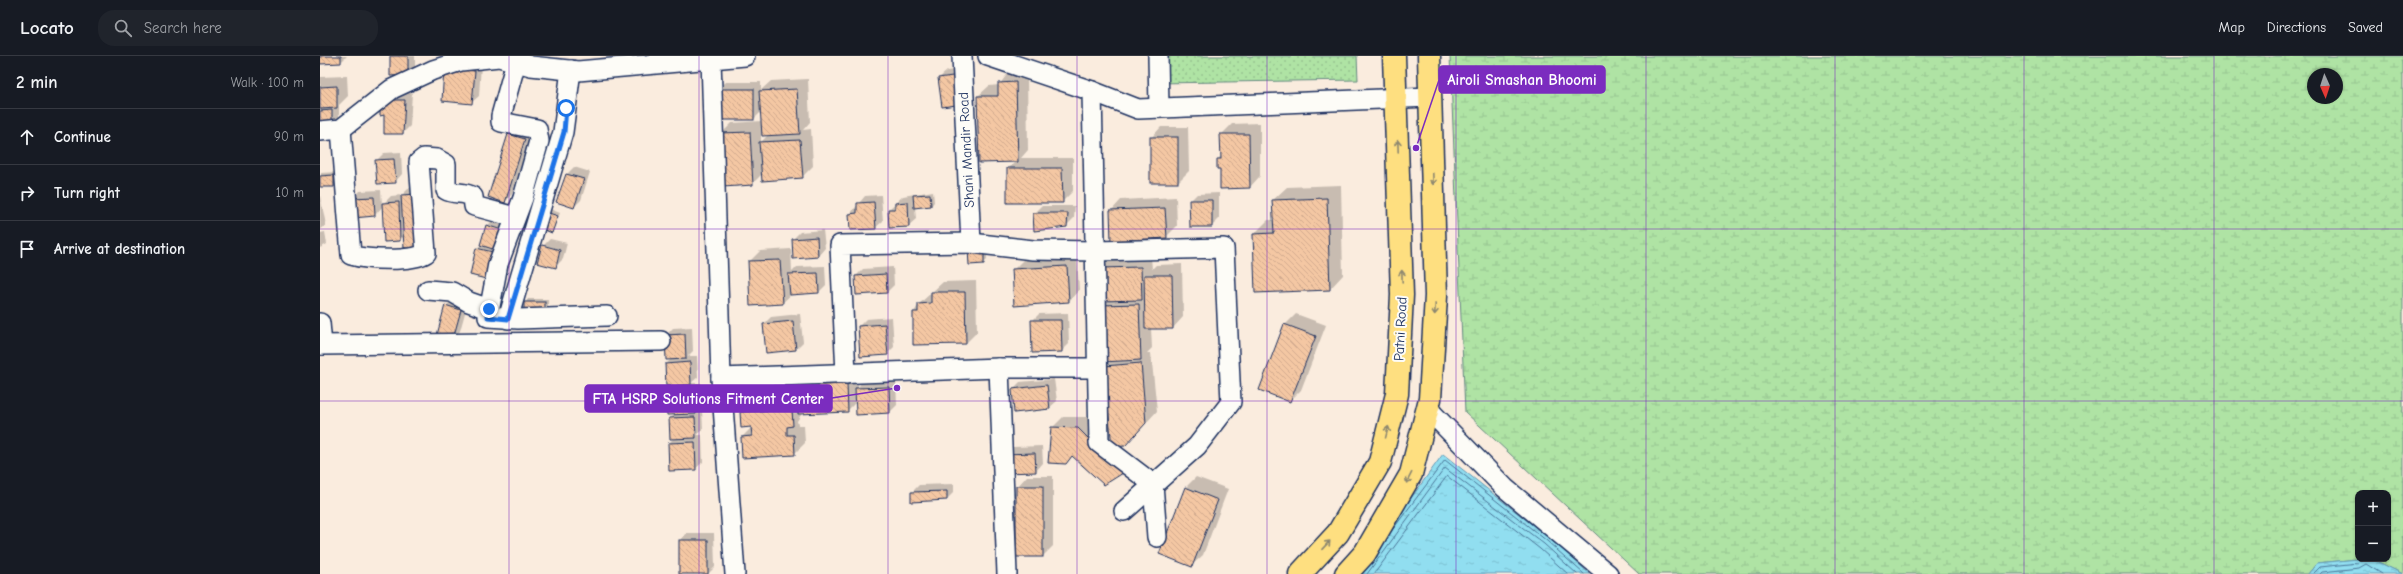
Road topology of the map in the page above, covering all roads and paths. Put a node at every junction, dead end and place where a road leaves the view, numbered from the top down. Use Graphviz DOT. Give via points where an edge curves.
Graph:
graph roads {
  1 [pos="745,56"];
  2 [pos="962,56"];
  3 [pos="988,56"];
  4 [pos="1158,56"];
  5 [pos="1394,56"];
  6 [pos="1429,56"];
  7 [pos="459,59"];
  8 [pos="712,59"];
  9 [pos="633,61"];
  10 [pos="516,62"];
  11 [pos="571,70"];
  12 [pos="1092,91"];
  13 [pos="1430,97"];
  14 [pos="1396,98"];
  15 [pos="1159,108"];
  16 [pos="341,129"];
  17 [pos="320,131"];
  18 [pos="515,217"];
  19 [pos="970,243"];
  20 [pos="1095,251"];
  21 [pos="428,290"];
  22 [pos="489,309"];
  23 [pos="607,316"];
  24 [pos="508,319"];
  25 [pos="320,323"];
  26 [pos="661,341"];
  27 [pos="321,345"];
  28 [pos="999,368"];
  29 [pos="1097,368"];
  30 [pos="846,374"];
  31 [pos="720,378"];
  32 [pos="1428,409"];
  33 [pos="1153,484"];
  34 [pos="1124,512"];
  35 [pos="1157,537"];
  36 [pos="734,574"];
  37 [pos="1007,574"];
  38 [pos="1300,574"];
  39 [pos="1346,574"];
  40 [pos="1608,574"];
  1 -- 8 [label="street"];
  2 -- 19 [label="street, Shani Mandir Road"];
  3 -- 12 [label="street"];
  4 -- 15 [label="street"];
  5 -- 14 [label="main road, Patni Road"];
  6 -- 13 [label="main road"];
  7 -- 10 [label="street" via="499,57"];
  7 -- 16 [label="street" via="392,89"];
  8 -- 9 [label="street"];
  8 -- 31 [label="street"];
  9 -- 11 [label="street"];
  10 -- 11 [label="street"];
  10 -- 18 [label="street" via="501,122 537,129 539,141"];
  11 -- 24 [label="street" via="564,132"];
  12 -- 15 [label="street" via="1138,109"];
  12 -- 20 [label="street"];
  13 -- 14 [label="street"];
  13 -- 32 [label="main road, one-way" via="1436,296"];
  14 -- 15 [label="street"];
  38 -- 14 [label="main road, Patni Road, one-way" via="1338,533 1380,462 1397,394 1402,295"];
  16 -- 17 [label="street"];
  16 -- 18 [label="street" via="351,255 360,258 416,258 426,253 419,162 424,158 437,159 446,164 446,190 467,193 473,197 474,206"];
  18 -- 22 [label="street" via="498,264"];
  19 -- 20 [label="street" via="1033,250"];
  19 -- 30 [label="street" via="840,245"];
  20 -- 29 [label="street"];
  20 -- 33 [label="street" via="1224,248 1231,402 1197,446"];
  21 -- 22 [label="street" via="452,292"];
  22 -- 24 [label="street" via="488,317"];
  23 -- 24 [label="street"];
  25 -- 27 [label="street"];
  26 -- 27 [label="street"];
  28 -- 29 [label="street"];
  28 -- 30 [label="street"];
  28 -- 37 [label="street"];
  29 -- 33 [label="street" via="1099,443"];
  30 -- 31 [label="street"];
  31 -- 36 [label="street"];
  32 -- 39 [label="main road, one-way" via="1411,474 1365,553"];
  32 -- 40 [label="street" via="1506,488"];
  33 -- 34 [label="street"];
  33 -- 35 [label="street"];
}
